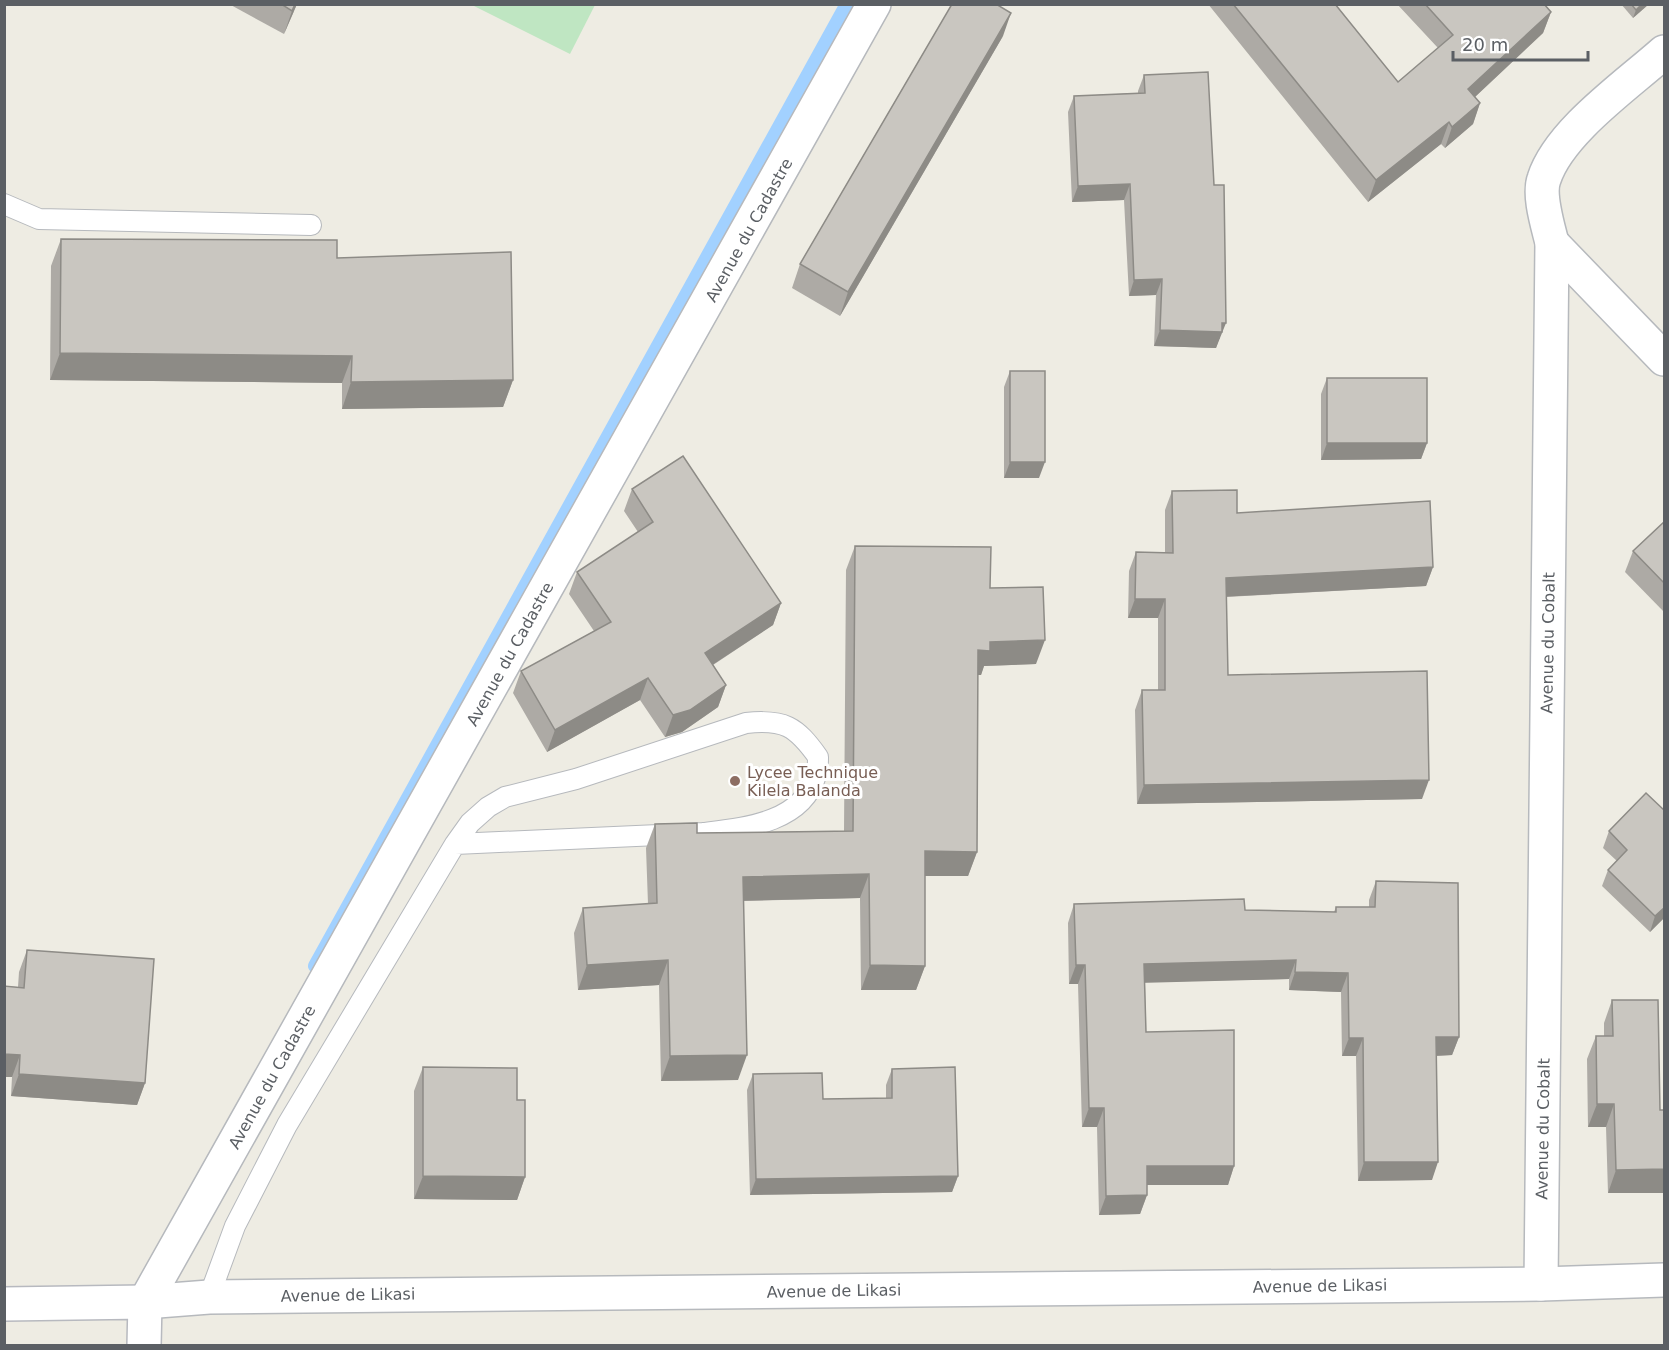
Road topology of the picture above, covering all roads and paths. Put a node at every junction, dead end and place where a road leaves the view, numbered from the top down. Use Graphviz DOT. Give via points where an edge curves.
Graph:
graph roads {
  1 [pos="874,4"];
  2 [pos="1665,52"];
  3 [pos="4,204"];
  4 [pos="311,225"];
  5 [pos="1552,243"];
  6 [pos="1665,359"];
  7 [pos="455,844"];
  8 [pos="1665,1280"];
  9 [pos="1541,1284"];
  10 [pos="209,1297"];
  11 [pos="145,1302"];
  12 [pos="4,1304"];
  13 [pos="144,1346"];
  1 -- 11 [label="street, Avenue du Cadastre"];
  2 -- 5 [label="street, Avenue du Cobalt" via="1573,131 1554,158 1543,180"];
  3 -- 4 [label="lane" via="39,219"];
  5 -- 6 [label="street"];
  5 -- 9 [label="street, Avenue du Cobalt"];
  7 -- 7 [label="lane" via="739,829 769,821 807,796 816,776 818,757 804,737 788,726 769,721 746,723 576,779 505,797 470,823"];
  7 -- 10 [label="lane" via="287,1125 236,1226"];
  8 -- 9 [label="street, Avenue de Likasi"];
  9 -- 10 [label="street, Avenue de Likasi"];
  10 -- 11 [label="street, Avenue de Likasi"];
  11 -- 12 [label="street, Avenue de Likasi"];
  11 -- 13 [label="street"];
}
